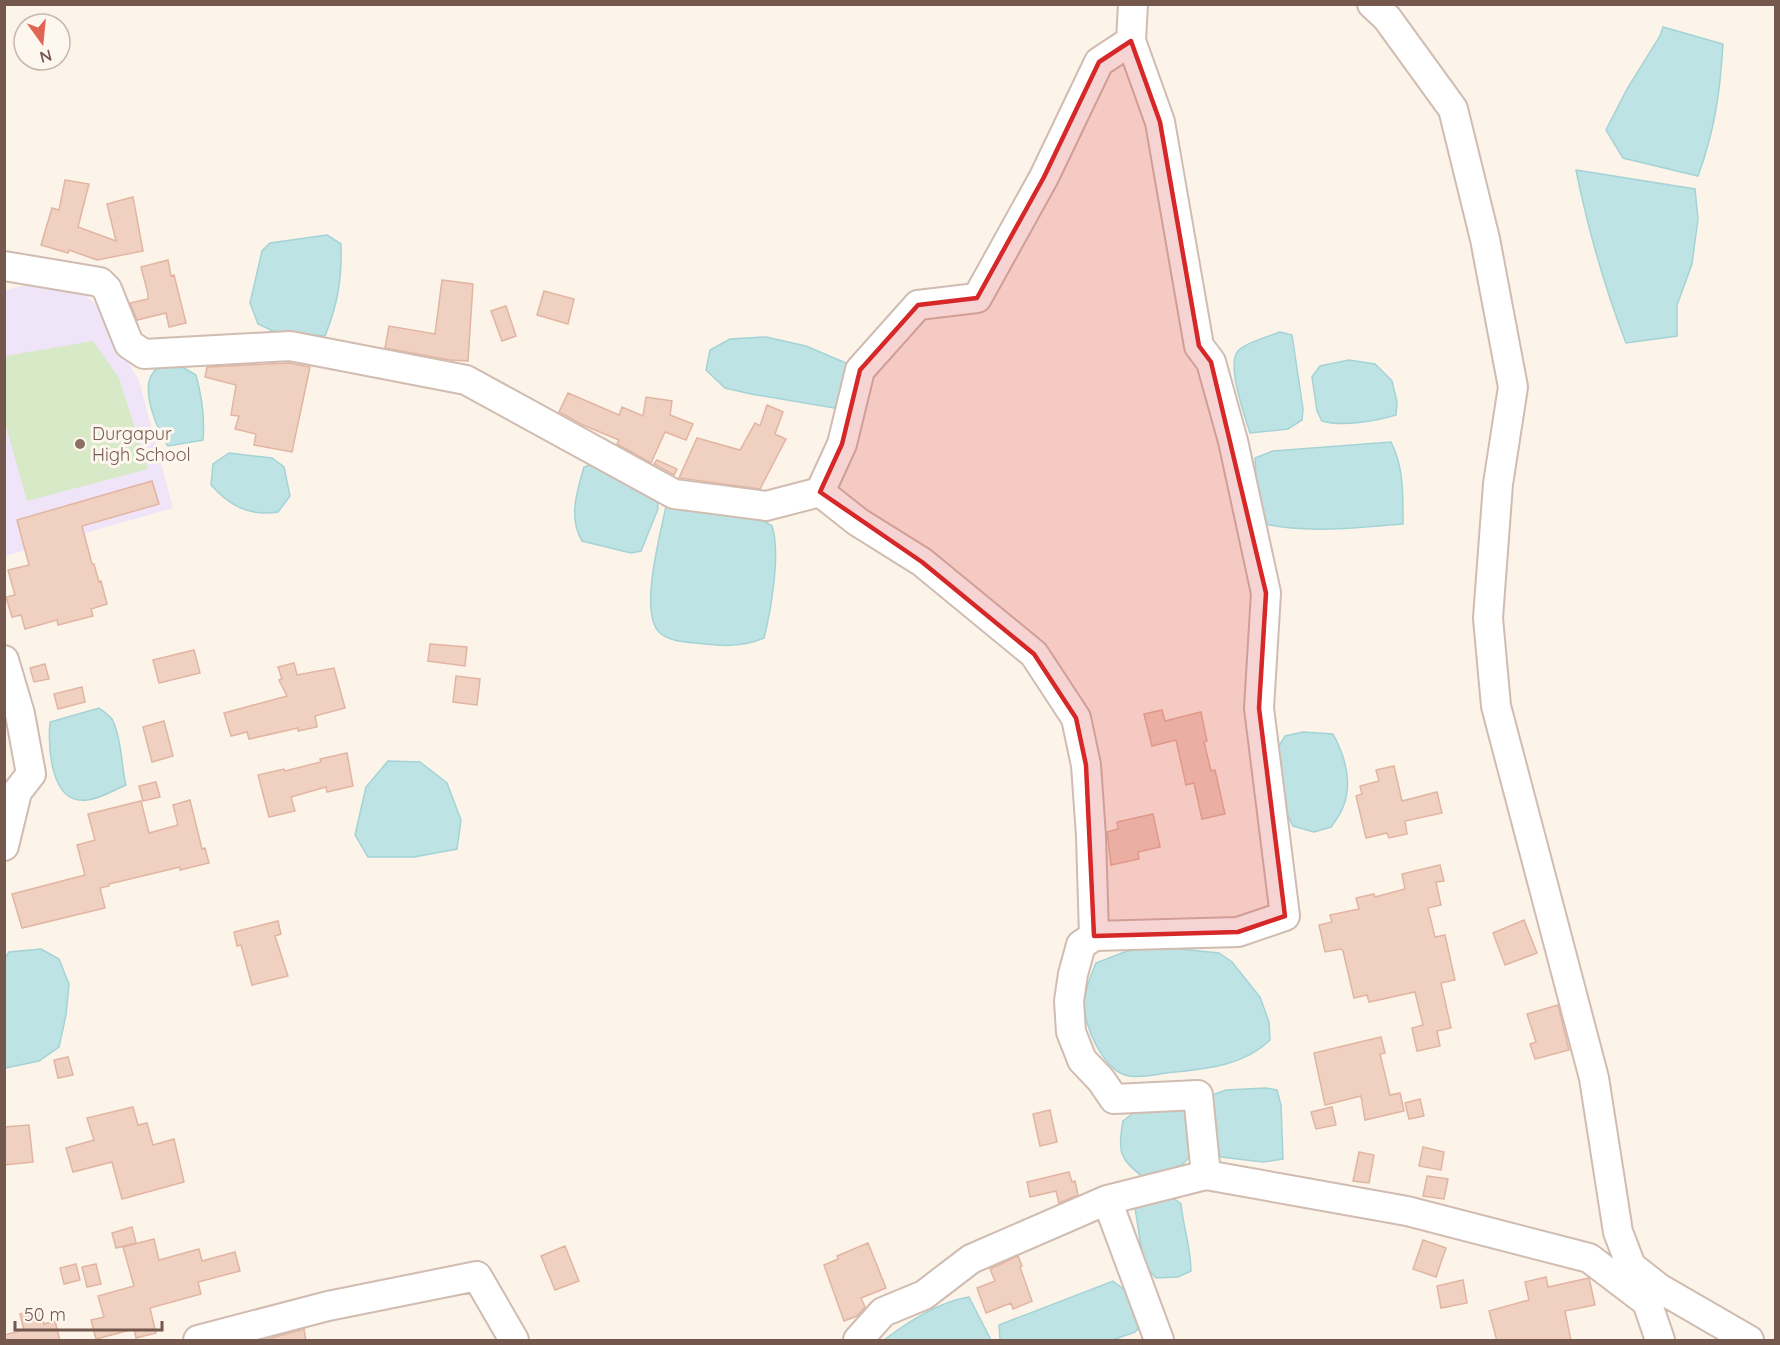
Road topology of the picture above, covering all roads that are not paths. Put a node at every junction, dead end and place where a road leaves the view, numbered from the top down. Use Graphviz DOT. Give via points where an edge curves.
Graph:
graph roads {
  1 [pos="1133,4"];
  2 [pos="1372,4"];
  3 [pos="1131,41"];
  4 [pos="4,266"];
  5 [pos="820,492"];
  6 [pos="4,660"];
  7 [pos="4,846"];
  8 [pos="1094,936"];
  9 [pos="1206,1175"];
  10 [pos="1107,1200"];
  11 [pos="198,1341"];
  12 [pos="514,1341"];
  13 [pos="858,1341"];
  14 [pos="1160,1341"];
  15 [pos="1660,1341"];
  16 [pos="1749,1341"];
  1 -- 3 [label="street"];
  2 -- 16 [label="street" via="1387,18 1453,108 1485,239 1513,387 1498,484 1488,618 1496,706 1594,1078 1618,1232 1631,1266 1659,1288"];
  3 -- 5 [label="street" via="1099,63 1044,177 977,298 918,305 860,370 842,444"];
  3 -- 8 [label="street" via="1160,122 1199,346 1211,362 1233,441 1266,593 1259,708 1285,916 1238,932"];
  4 -- 5 [label="street" via="100,282 107,288 129,344 144,354 290,346 466,380 674,494 766,506"];
  5 -- 8 [label="street" via="858,522 922,562 1034,654 1077,718 1086,765"];
  6 -- 7 [label="street" via="20,714 31,774 17,792"];
  8 -- 9 [label="street" via="1082,945 1069,1001 1071,1032 1082,1060 1114,1099 1198,1095"];
  9 -- 10 [label="street"];
  9 -- 15 [label="street" via="1407,1211 1589,1258 1647,1302"];
  10 -- 13 [label="street" via="971,1259 924,1295 883,1312"];
  10 -- 14 [label="street"];
  11 -- 12 [label="street" via="328,1306 477,1276"];
}
